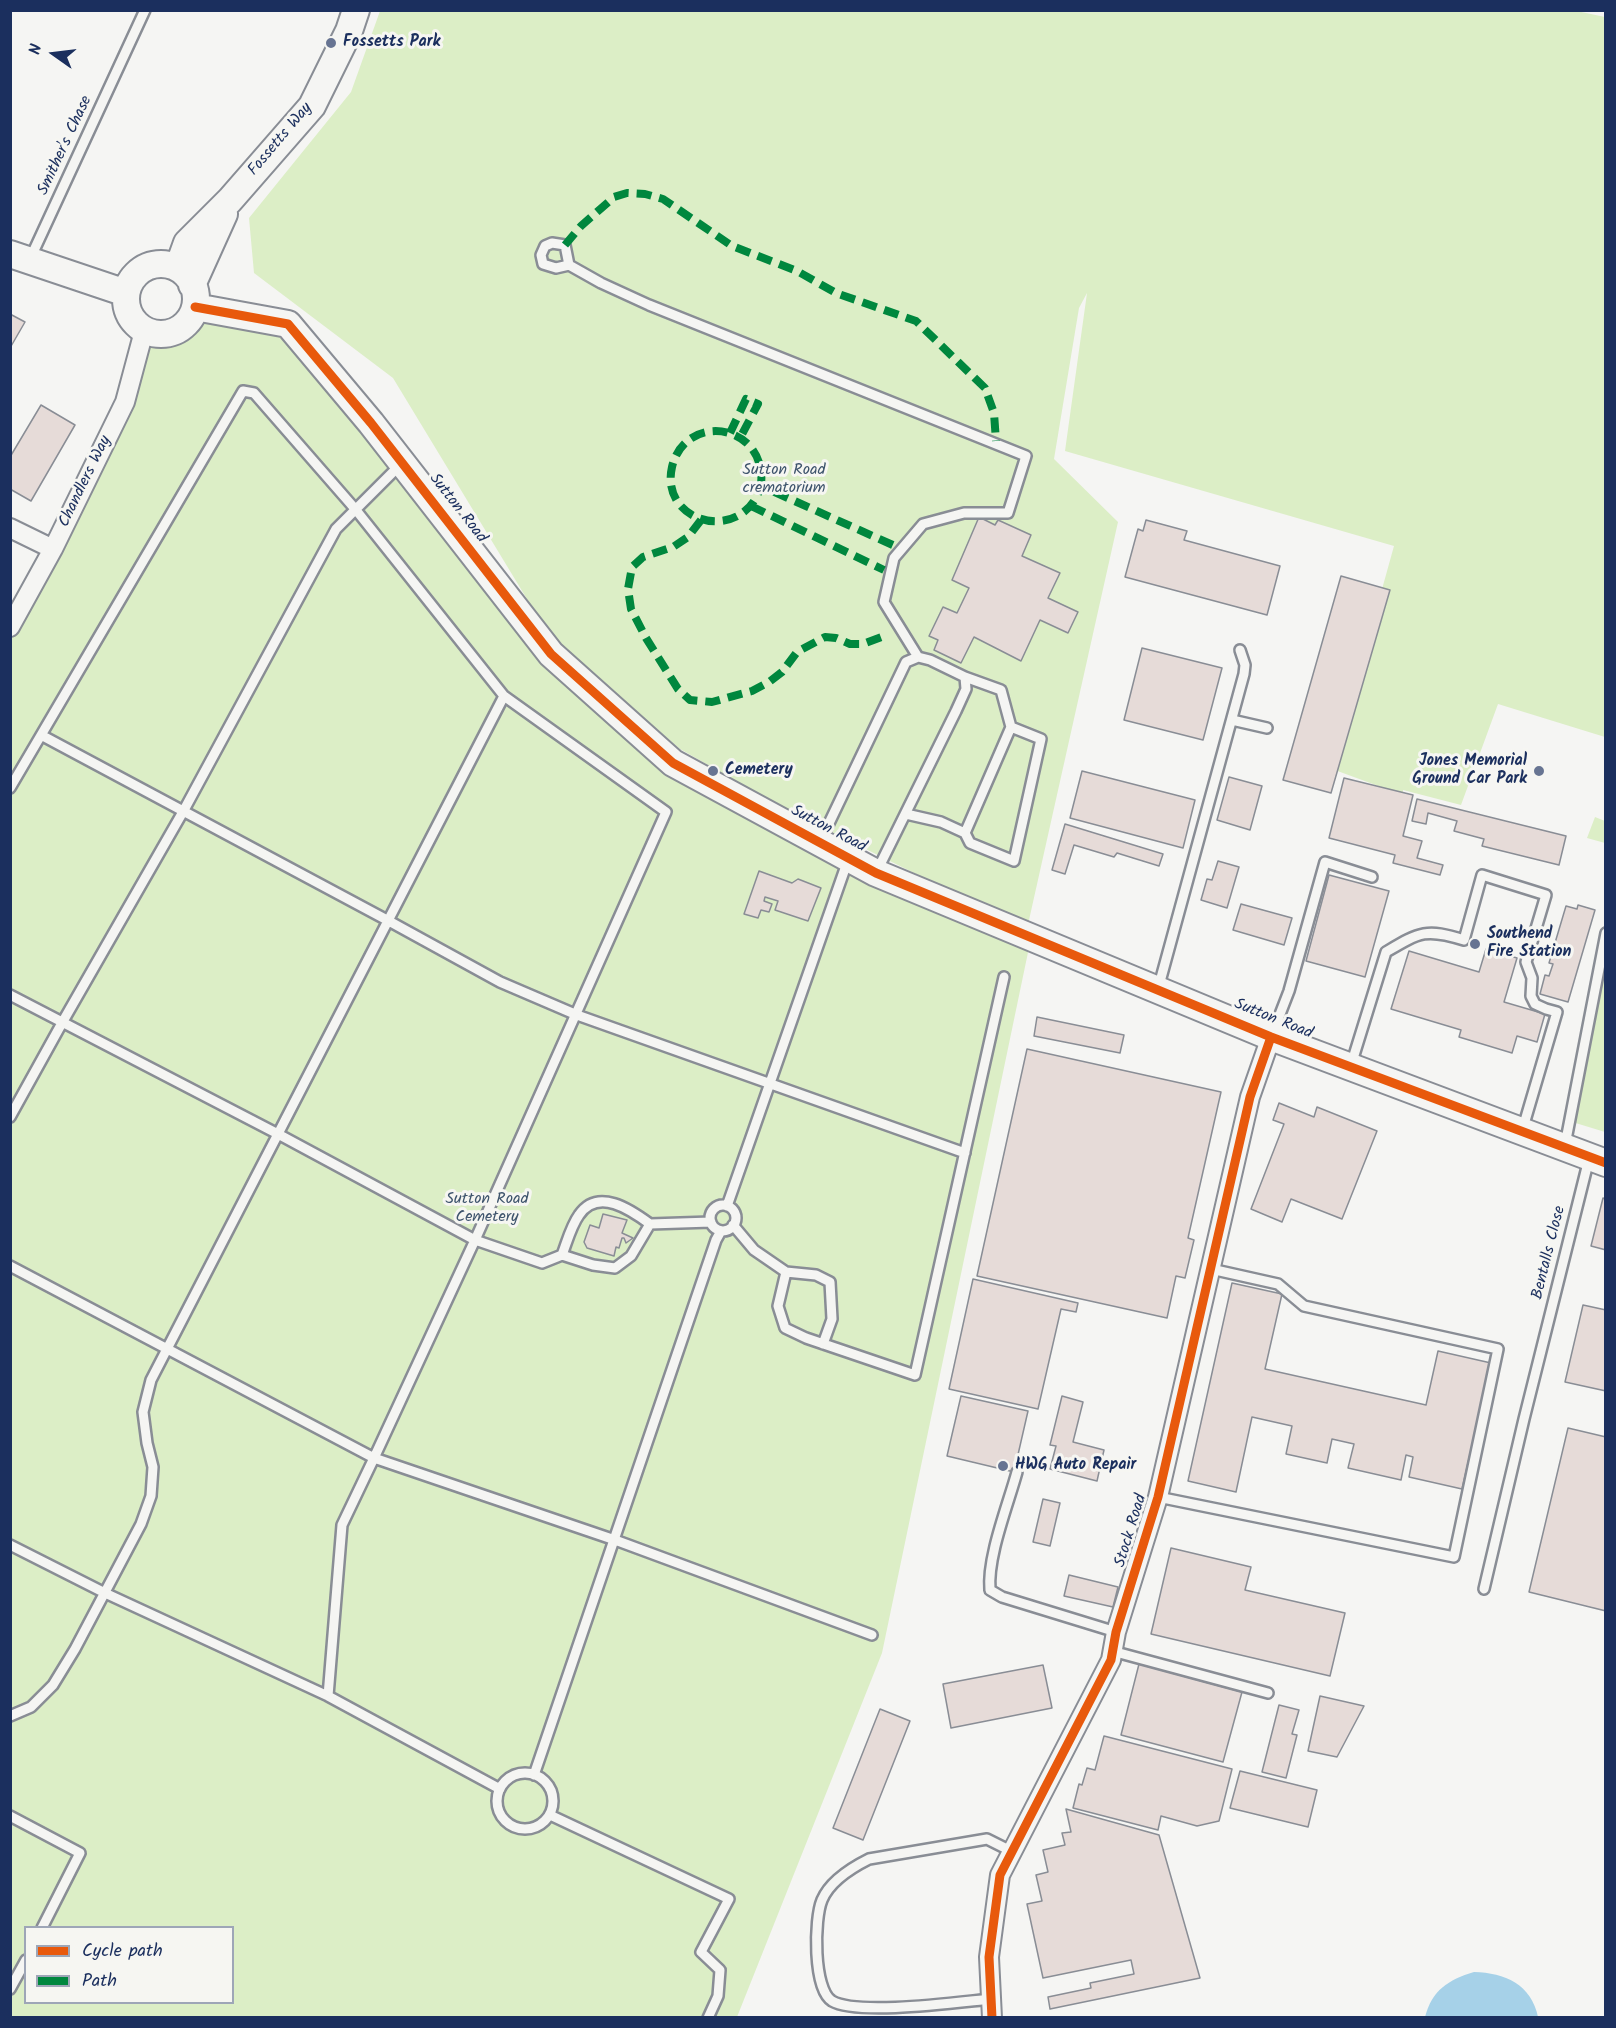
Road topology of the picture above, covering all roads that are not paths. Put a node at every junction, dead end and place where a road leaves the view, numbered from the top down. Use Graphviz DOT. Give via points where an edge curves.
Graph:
graph roads {
  1 [pos="145,10"];
  2 [pos="356,10"];
  3 [pos="20,258"];
  4 [pos="569,265"];
  5 [pos="189,287"];
  6 [pos="126,292"];
  7 [pos="144,331"];
  8 [pos="402,463"];
  9 [pos="356,510"];
  10 [pos="10,528"];
  11 [pos="53,549"];
  12 [pos="10,627"];
  13 [pos="1240,650"];
  14 [pos="918,657"];
  15 [pos="965,677"];
  16 [pos="504,696"];
  17 [pos="1232,720"];
  18 [pos="1011,727"];
  19 [pos="1267,728"];
  20 [pos="41,735"];
  21 [pos="10,788"];
  22 [pos="184,810"];
  23 [pos="906,814"];
  24 [pos="965,833"];
  25 [pos="820,843"];
  26 [pos="848,858"];
  27 [pos="876,873"];
  28 [pos="1372,877"];
  29 [pos="387,920"];
  30 [pos="1605,933"];
  31 [pos="1004,977"];
  32 [pos="1158,989"];
  33 [pos="10,995"];
  34 [pos="577,1015"];
  35 [pos="62,1023"];
  36 [pos="1271,1037"];
  37 [pos="1351,1067"];
  38 [pos="770,1082"];
  39 [pos="10,1117"];
  40 [pos="1522,1132"];
  41 [pos="278,1134"];
  42 [pos="1564,1147"];
  43 [pos="965,1153"];
  44 [pos="1598,1160"];
  45 [pos="727,1206"];
  46 [pos="711,1222"];
  47 [pos="650,1224"];
  48 [pos="733,1225"];
  49 [pos="721,1231"];
  50 [pos="475,1240"];
  51 [pos="562,1255"];
  52 [pos="10,1266"];
  53 [pos="1211,1269"];
  54 [pos="786,1272"];
  55 [pos="823,1344"];
  56 [pos="166,1348"];
  57 [pos="374,1458"];
  58 [pos="1017,1473"];
  59 [pos="1158,1497"];
  60 [pos="615,1540"];
  61 [pos="10,1545"];
  62 [pos="1484,1589"];
  63 [pos="105,1593"];
  64 [pos="1116,1632"];
  65 [pos="872,1635"];
  66 [pos="1112,1651"];
  67 [pos="1268,1693"];
  68 [pos="328,1696"];
  69 [pos="10,1716"];
  70 [pos="534,1775"];
  71 [pos="500,1789"];
  72 [pos="550,1815"];
  73 [pos="10,1816"];
  74 [pos="1013,1851"];
  75 [pos="43,1926"];
  76 [pos="24,1964"];
  77 [pos="10,1989"];
  78 [pos="991,1998"];
  79 [pos="708,2018"];
  80 [pos="992,2018"];
  1 -- 3 [label="lane, Smither's Chase"];
  2 -- 5 [label="street, Fossetts Way" via="312,106 187,243"];
  3 -- 6 [label="street"];
  4 -- 14 [label="lane" via="649,305 1026,456 1008,513 964,513 923,524 894,558 884,602"];
  5 -- 6 [label="street, Sutton Road" via="158,264 138,272"];
  5 -- 7 [label="street" via="185,325 165,335"];
  5 -- 8 [label="street, Sutton Road" via="288,324"];
  6 -- 7 [label="street" via="130,318"];
  7 -- 11 [label="street, Chandlers Way" via="125,402"];
  8 -- 9 [label="lane"];
  8 -- 25 [label="street, Sutton Road" via="551,654 673,763"];
  9 -- 16 [label="lane"];
  9 -- 20 [label="lane" via="255,393 243,391"];
  9 -- 22 [label="lane" via="336,529"];
  10 -- 11 [label="street"];
  11 -- 12 [label="street, Chandlers Way"];
  13 -- 17 [label="lane" via="1245,665"];
  14 -- 15 [label="lane"];
  14 -- 25 [label="lane" via="906,662 896,680"];
  15 -- 18 [label="lane" via="1001,690"];
  15 -- 23 [label="lane" via="966,688"];
  16 -- 29 [label="lane"];
  16 -- 34 [label="lane" via="666,813"];
  17 -- 19 [label="lane"];
  17 -- 32 [label="lane"];
  18 -- 24 [label="lane"];
  18 -- 24 [label="lane" via="1041,739 1014,861 970,843"];
  20 -- 21 [label="lane"];
  20 -- 22 [label="lane"];
  22 -- 29 [label="lane"];
  22 -- 35 [label="lane"];
  23 -- 24 [label="lane" via="941,822"];
  23 -- 27 [label="lane"];
  25 -- 26 [label="street, Sutton Road"];
  26 -- 27 [label="street, Sutton Road"];
  26 -- 38 [label="lane"];
  27 -- 32 [label="street, Sutton Road"];
  28 -- 36 [label="lane" via="1325,862 1289,991"];
  29 -- 34 [label="lane" via="500,982"];
  29 -- 41 [label="lane"];
  30 -- 42 [label="lane"];
  31 -- 43 [label="lane"];
  32 -- 36 [label="street, Sutton Road"];
  33 -- 35 [label="lane"];
  34 -- 38 [label="lane"];
  34 -- 50 [label="lane"];
  35 -- 39 [label="lane"];
  35 -- 41 [label="lane"];
  36 -- 37 [label="street, Sutton Road"];
  36 -- 53 [label="street, Stock Road" via="1250,1097"];
  37 -- 40 [label="street, Sutton Road"];
  37 -- 40 [label="lane" via="1386,952 1413,935 1439,932 1464,940 1482,875 1546,895 1526,962 1535,1004 1557,1012"];
  38 -- 43 [label="lane"];
  38 -- 45 [label="lane"];
  40 -- 42 [label="street, Sutton Road"];
  41 -- 50 [label="lane"];
  41 -- 56 [label="lane"];
  42 -- 44 [label="street, Sutton Road"];
  43 -- 55 [label="lane" via="915,1375"];
  44 -- 62 [label="lane, Bentalls Close" via="1540,1356"];
  45 -- 46 [label="lane" via="714,1209"];
  45 -- 48 [label="lane" via="734,1212"];
  46 -- 47 [label="lane"];
  46 -- 49 [label="lane"];
  47 -- 51 [label="lane" via="632,1256 615,1268"];
  47 -- 51 [label="lane" via="627,1208 599,1202 590,1205 579,1214"];
  48 -- 49 [label="lane"];
  48 -- 54 [label="lane" via="754,1250"];
  49 -- 60 [label="lane"];
  50 -- 51 [label="lane" via="542,1263"];
  50 -- 57 [label="lane"];
  52 -- 56 [label="lane"];
  53 -- 59 [label="street, Stock Road"];
  53 -- 59 [label="lane" via="1278,1284 1304,1306 1498,1349 1454,1557"];
  54 -- 55 [label="lane" via="778,1306 785,1328"];
  54 -- 55 [label="lane" via="816,1275 830,1282 832,1319"];
  56 -- 57 [label="lane"];
  56 -- 63 [label="lane" via="151,1380 143,1412 153,1467 151,1496"];
  57 -- 60 [label="lane"];
  57 -- 68 [label="lane" via="342,1525"];
  58 -- 64 [label="lane" via="996,1546 990,1590"];
  59 -- 64 [label="street, Stock Road"];
  60 -- 65 [label="lane"];
  60 -- 70 [label="lane"];
  61 -- 63 [label="lane"];
  63 -- 68 [label="lane"];
  63 -- 69 [label="lane" via="53,1686 31,1707"];
  64 -- 66 [label="street, Stock Road"];
  66 -- 67 [label="lane"];
  66 -- 74 [label="street, Stock Road" via="1111,1660"];
  68 -- 71 [label="lane"];
  70 -- 71 [label="lane" via="522,1773 510,1778"];
  70 -- 72 [label="lane" via="551,1791"];
  71 -- 72 [label="lane" via="500,1812 516,1828 533,1828"];
  72 -- 79 [label="lane" via="729,1899 701,1952 720,1970 718,1996"];
  73 -- 75 [label="lane" via="80,1853"];
  74 -- 78 [label="street, Stock Road" via="1000,1875 989,1957"];
  74 -- 78 [label="lane" via="987,1839 869,1859 832,1885 822,1900 818,1920 817,1958 823,1990 832,2001 853,2006 916,2007"];
  76 -- 77 [label="lane"];
  78 -- 80 [label="street, Stock Road"];
}
